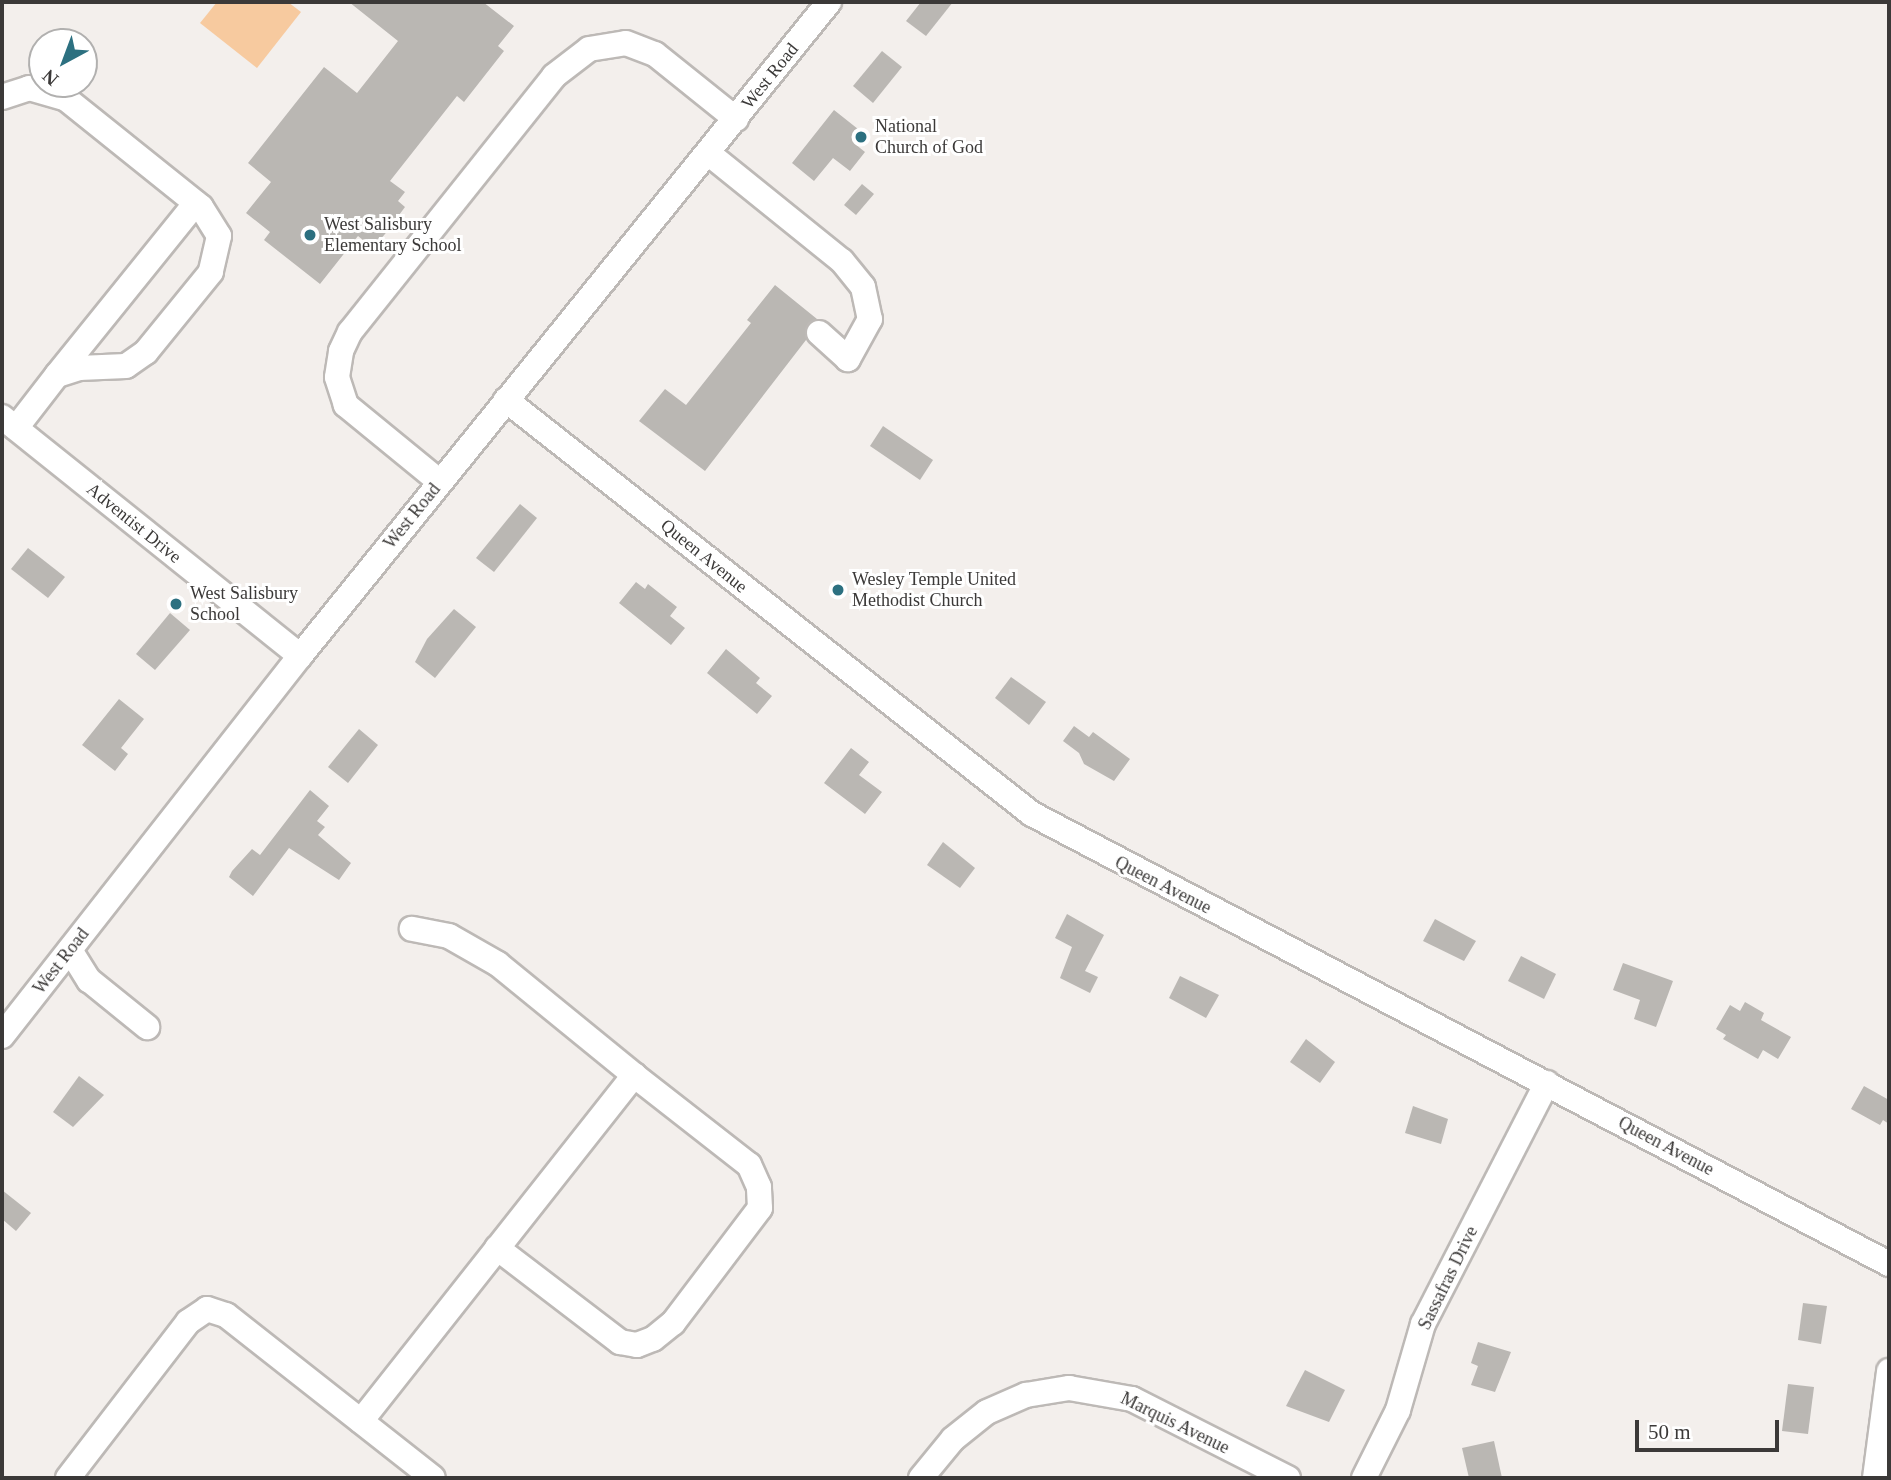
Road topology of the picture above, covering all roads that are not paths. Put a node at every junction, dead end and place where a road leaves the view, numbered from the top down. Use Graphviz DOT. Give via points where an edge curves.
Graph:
graph roads {
  1 [pos="829,2"];
  2 [pos="2,97"];
  3 [pos="736,119"];
  4 [pos="708,153"];
  5 [pos="195,203"];
  6 [pos="819,333"];
  7 [pos="57,375"];
  8 [pos="506,400"];
  9 [pos="9,423"];
  10 [pos="440,482"];
  11 [pos="300,656"];
  12 [pos="412,929"];
  13 [pos="70,950"];
  14 [pos="147,1027"];
  15 [pos="2,1036"];
  16 [pos="634,1075"];
  17 [pos="1547,1083"];
  18 [pos="497,1248"];
  19 [pos="1889,1264"];
  20 [pos="1889,1371"];
  21 [pos="360,1421"];
  22 [pos="1242,1468"];
  23 [pos="68,1478"];
  24 [pos="433,1478"];
  25 [pos="921,1478"];
  26 [pos="1288,1478"];
  27 [pos="1364,1478"];
  28 [pos="1875,1478"];
  1 -- 3 [label="street, West Road"];
  2 -- 5 [label="street" via="29,88 55,93"];
  3 -- 4 [label="street, West Road"];
  3 -- 10 [label="street" via="655,54 626,43 589,49 554,76 350,332 341,351 337,377 346,405"];
  4 -- 6 [label="street" via="842,261 863,287 870,319 848,359"];
  4 -- 8 [label="street, West Road"];
  5 -- 7 [label="street"];
  5 -- 7 [label="street" via="216,228 217,261 153,345 126,366 79,368"];
  7 -- 9 [label="street"];
  8 -- 10 [label="street, West Road"];
  8 -- 17 [label="street, Queen Avenue" via="1032,814"];
  9 -- 11 [label="street, Adventist Drive"];
  10 -- 11 [label="street, West Road"];
  11 -- 13 [label="street, West Road"];
  12 -- 16 [label="street" via="449,936 498,964"];
  13 -- 14 [label="street" via="89,980"];
  13 -- 15 [label="street, West Road"];
  16 -- 18 [label="street"];
  16 -- 18 [label="street" via="749,1165 759,1187 760,1208 673,1323 638,1345 620,1342"];
  17 -- 19 [label="street, Queen Avenue"];
  17 -- 27 [label="street, Sassafras Drive" via="1423,1324 1398,1410"];
  18 -- 21 [label="street"];
  20 -- 28 [label="street"];
  21 -- 23 [label="street" via="226,1315 207,1309 188,1322"];
  21 -- 24 [label="street"];
  22 -- 25 [label="street, Marquis Avenue" via="1132,1399 1069,1388 1026,1395 987,1412 953,1439"];
  22 -- 26 [label="street, Marquis Avenue"];
}
